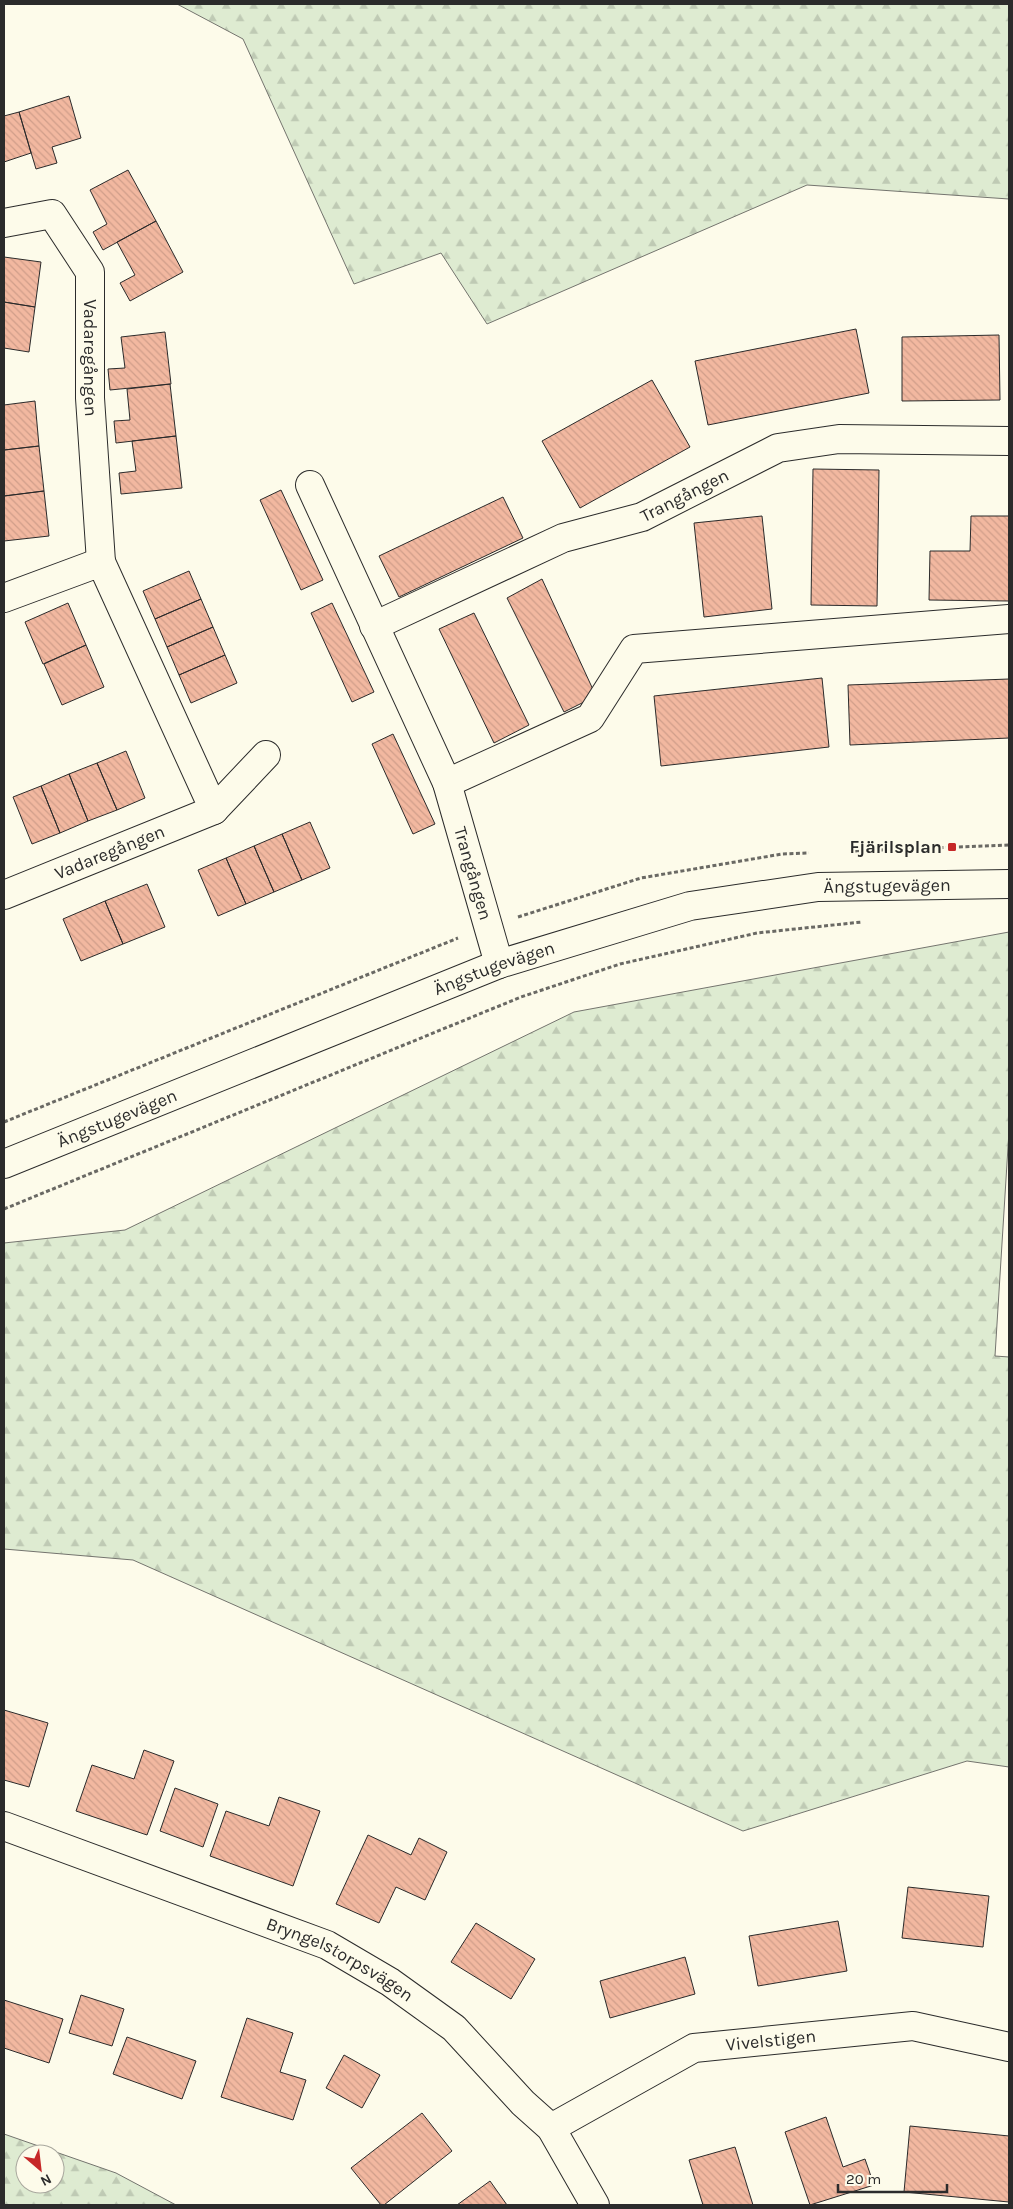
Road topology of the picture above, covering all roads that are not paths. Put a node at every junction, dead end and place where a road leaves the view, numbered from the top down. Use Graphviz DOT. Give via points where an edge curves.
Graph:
graph roads {
  1 [pos="4,223"];
  2 [pos="1009,441"];
  3 [pos="310,485"];
  4 [pos="101,562"];
  5 [pos="4,598"];
  6 [pos="1009,619"];
  7 [pos="374,626"];
  8 [pos="266,756"];
  9 [pos="447,783"];
  10 [pos="214,810"];
  11 [pos="1009,884"];
  12 [pos="4,895"];
  13 [pos="500,964"];
  14 [pos="4,1164"];
  15 [pos="4,1826"];
  16 [pos="1009,2047"];
  17 [pos="551,2128"];
  18 [pos="595,2205"];
  1 -- 4 [label="street, Vadaregången" via="52,214 90,272 90,398"];
  2 -- 7 [label="street, Trangången" via="839,439 778,448 642,517 563,538"];
  3 -- 7 [label="street, Trangången"];
  4 -- 5 [label="street"];
  4 -- 10 [label="street, Vadaregången"];
  6 -- 9 [label="street" via="634,649 590,718"];
  7 -- 9 [label="street, Trangången"];
  8 -- 10 [label="street, Vadaregången"];
  9 -- 13 [label="street, Trangången"];
  10 -- 12 [label="street, Vadaregången"];
  11 -- 13 [label="street, Ängstugevägen" via="818,887 690,906"];
  13 -- 14 [label="street, Ängstugevägen"];
  15 -- 17 [label="street, Bryngelstorpsvägen" via="327,1945 390,1982 454,2028 522,2103"];
  16 -- 17 [label="street, Vivelstigen" via="913,2026 694,2048"];
  17 -- 18 [label="street, Bryngelstorpsvägen"];
}
